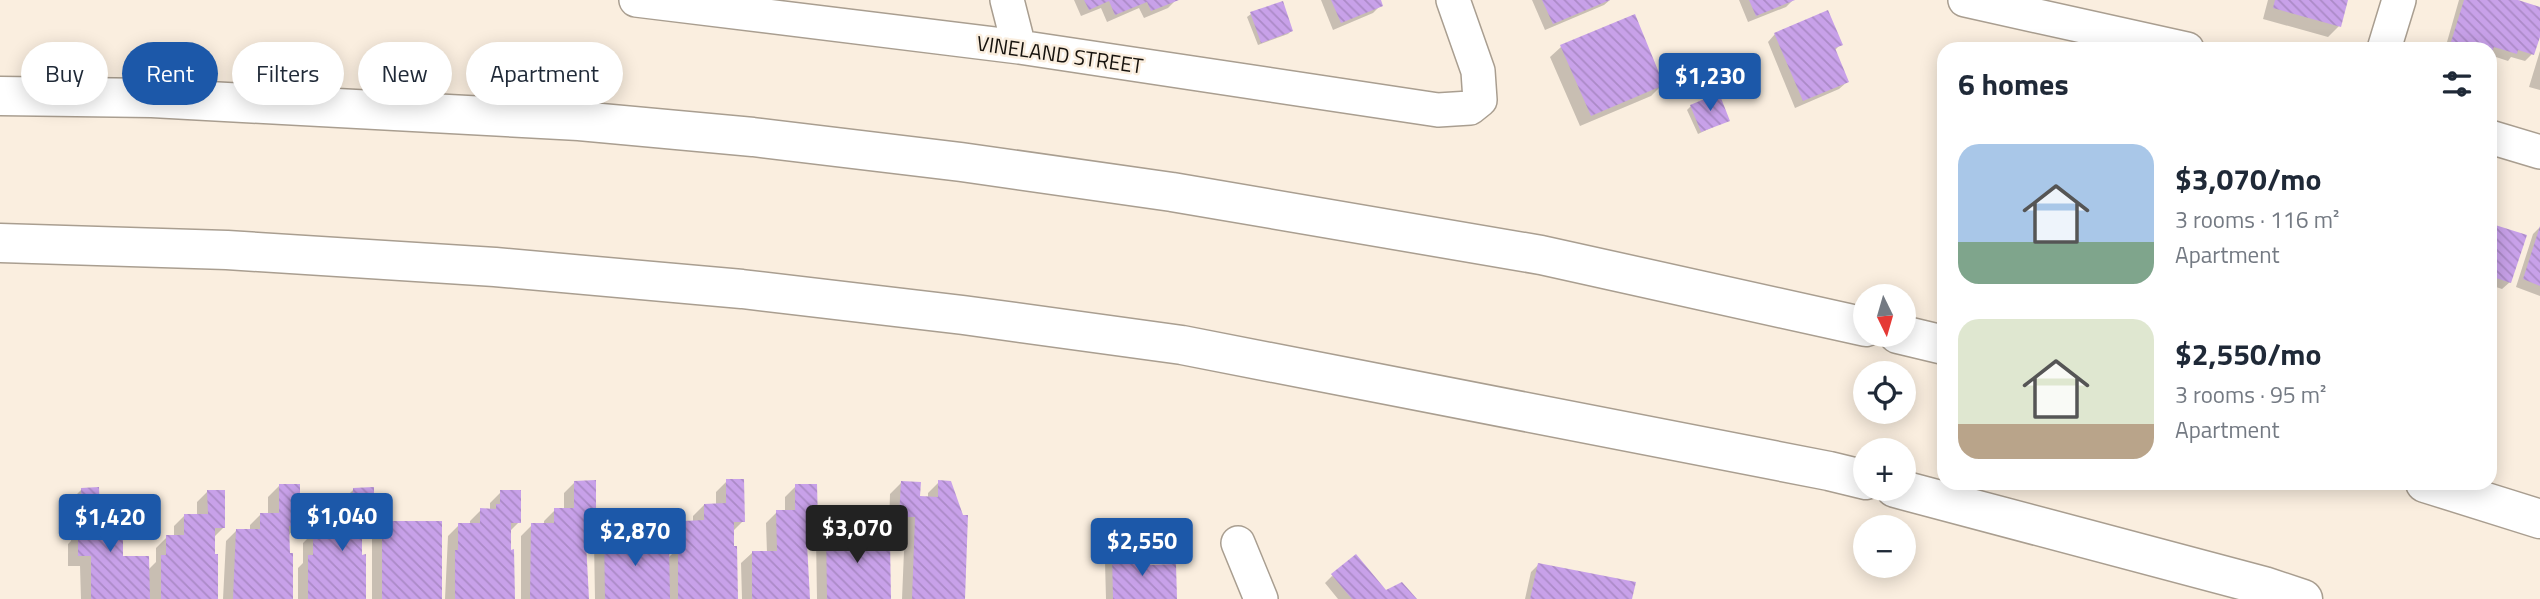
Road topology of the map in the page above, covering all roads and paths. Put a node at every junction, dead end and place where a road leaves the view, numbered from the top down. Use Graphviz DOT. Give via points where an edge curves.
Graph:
graph roads {
  1 [pos="636,0"];
  2 [pos="1007,0"];
  3 [pos="1453,0"];
  4 [pos="1965,0"];
  5 [pos="2399,0"];
  6 [pos="2155,42"];
  7 [pos="2386,42"];
  8 [pos="1019,47"];
  9 [pos="0,96"];
  10 [pos="2497,139"];
  11 [pos="2540,152"];
  12 [pos="0,243"];
  13 [pos="1853,324"];
  14 [pos="1916,338"];
  15 [pos="1937,343"];
  16 [pos="1853,477"];
  17 [pos="2447,490"];
  18 [pos="1916,494"];
  19 [pos="2540,519"];
  20 [pos="1238,543"];
  21 [pos="1261,599"];
  22 [pos="2303,599"];
  1 -- 8 [label="street, VINELAND STREET"];
  2 -- 8 [label="street"];
  3 -- 8 [label="street, VINELAND STREET" via="1478,71 1480,100 1470,108 1438,110"];
  4 -- 6 [label="street"];
  5 -- 7 [label="street"];
  9 -- 13 [label="highway" via="166,99 579,121 961,162 1171,192 1541,255"];
  10 -- 11 [label="street"];
  12 -- 16 [label="highway" via="227,250 495,267 963,314 1182,345"];
  14 -- 15 [label="highway"];
  17 -- 19 [label="highway"];
  18 -- 22 [label="highway"];
  20 -- 21 [label="street"];
}
